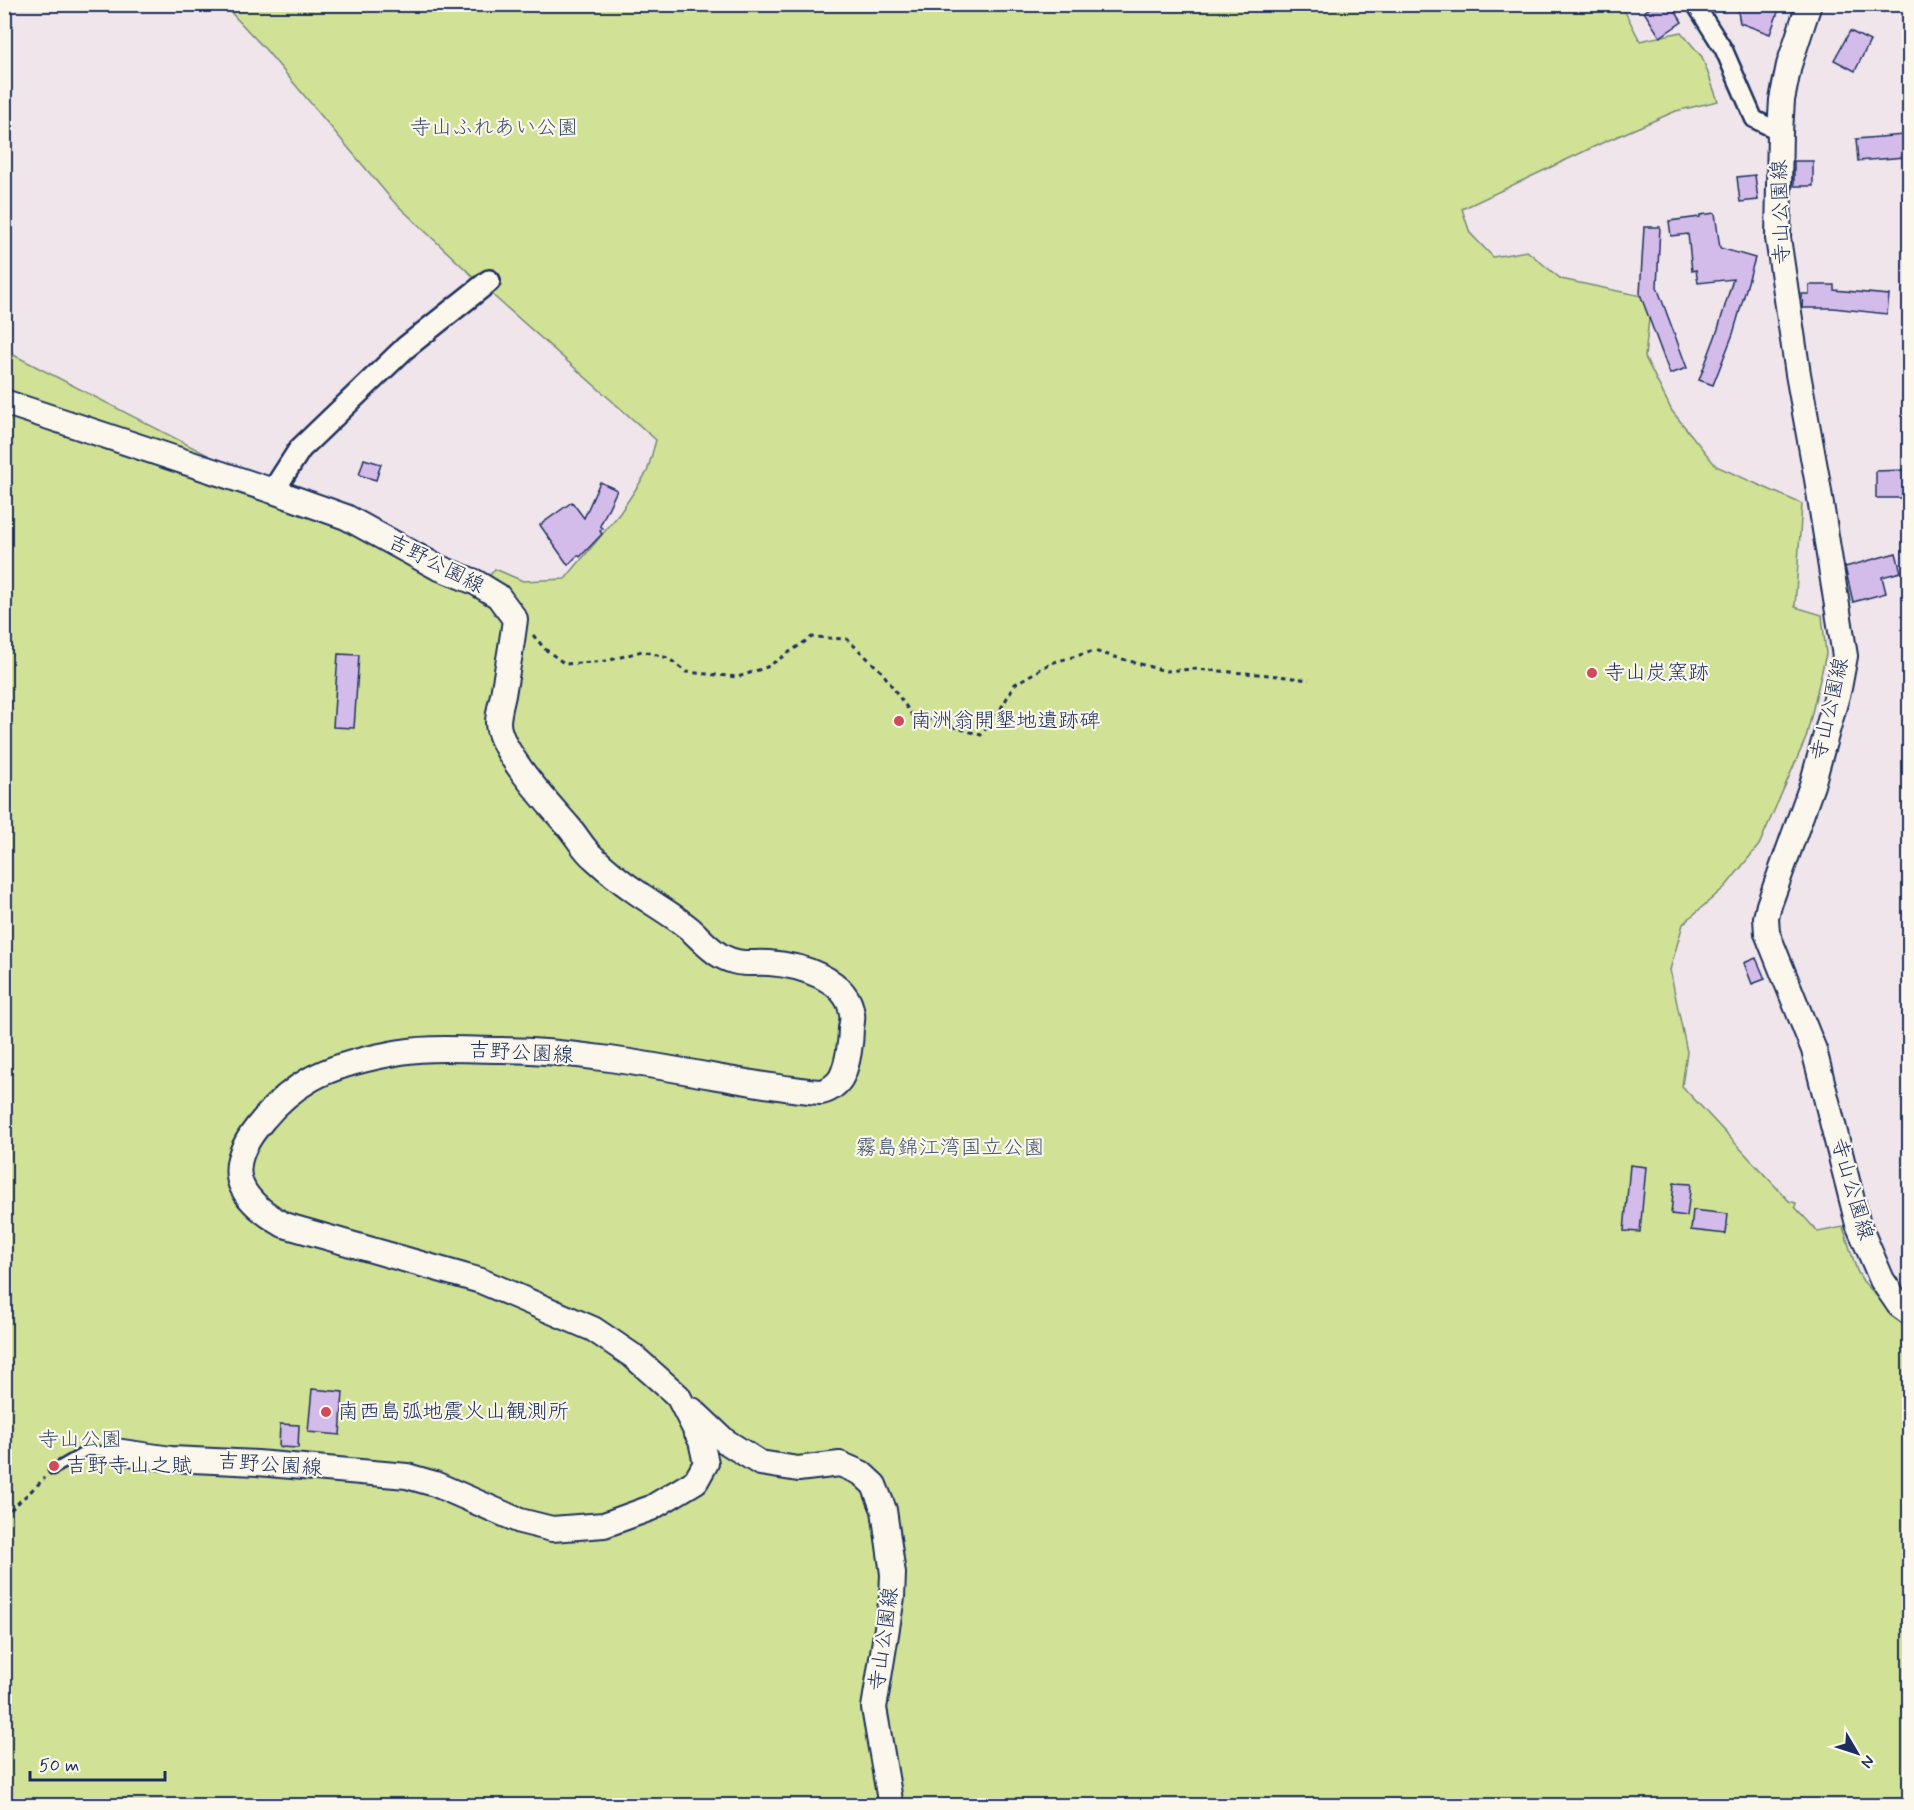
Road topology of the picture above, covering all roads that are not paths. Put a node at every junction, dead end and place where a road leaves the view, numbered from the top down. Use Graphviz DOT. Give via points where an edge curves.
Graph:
graph roads {
  1 [pos="1695,4"];
  2 [pos="1809,4"];
  3 [pos="1780,132"];
  4 [pos="489,281"];
  5 [pos="4,402"];
  6 [pos="273,491"];
  7 [pos="1910,1313"];
  8 [pos="678,1396"];
  9 [pos="116,1451"];
  10 [pos="53,1470"];
  11 [pos="891,1806"];
  1 -- 3 [label="street" via="1724,50 1754,119"];
  2 -- 3 [label="main road, 寺山公園線" via="1789,64"];
  3 -- 7 [label="main road, 寺山公園線" via="1778,238 1845,656 1812,785 1769,905 1767,933 1814,1050 1858,1224 1882,1281 1899,1305"];
  4 -- 6 [label="street" via="397,355 300,449"];
  5 -- 6 [label="main road, 吉野公園線"];
  6 -- 8 [label="main road, 吉野公園線" via="346,517 498,596 515,619 498,725 509,753 590,855 688,927 716,953 736,963 768,963 817,974 847,1000 852,1013 851,1035 843,1074 828,1090 820,1092 575,1055 517,1050 393,1053 311,1079 269,1113 243,1147 238,1169 242,1187 265,1214 284,1225 481,1281 536,1303 593,1329 633,1356"];
  8 -- 9 [label="main road, 吉野公園線" via="704,1452 706,1463 696,1481 651,1508 604,1525 552,1529 520,1521 407,1476 171,1459"];
  8 -- 11 [label="main road, 寺山公園線" via="724,1440 760,1463 798,1469 840,1464 861,1473 874,1485 884,1510 893,1574 874,1708"];
  9 -- 10 [label="lane" via="86,1450"];
}
